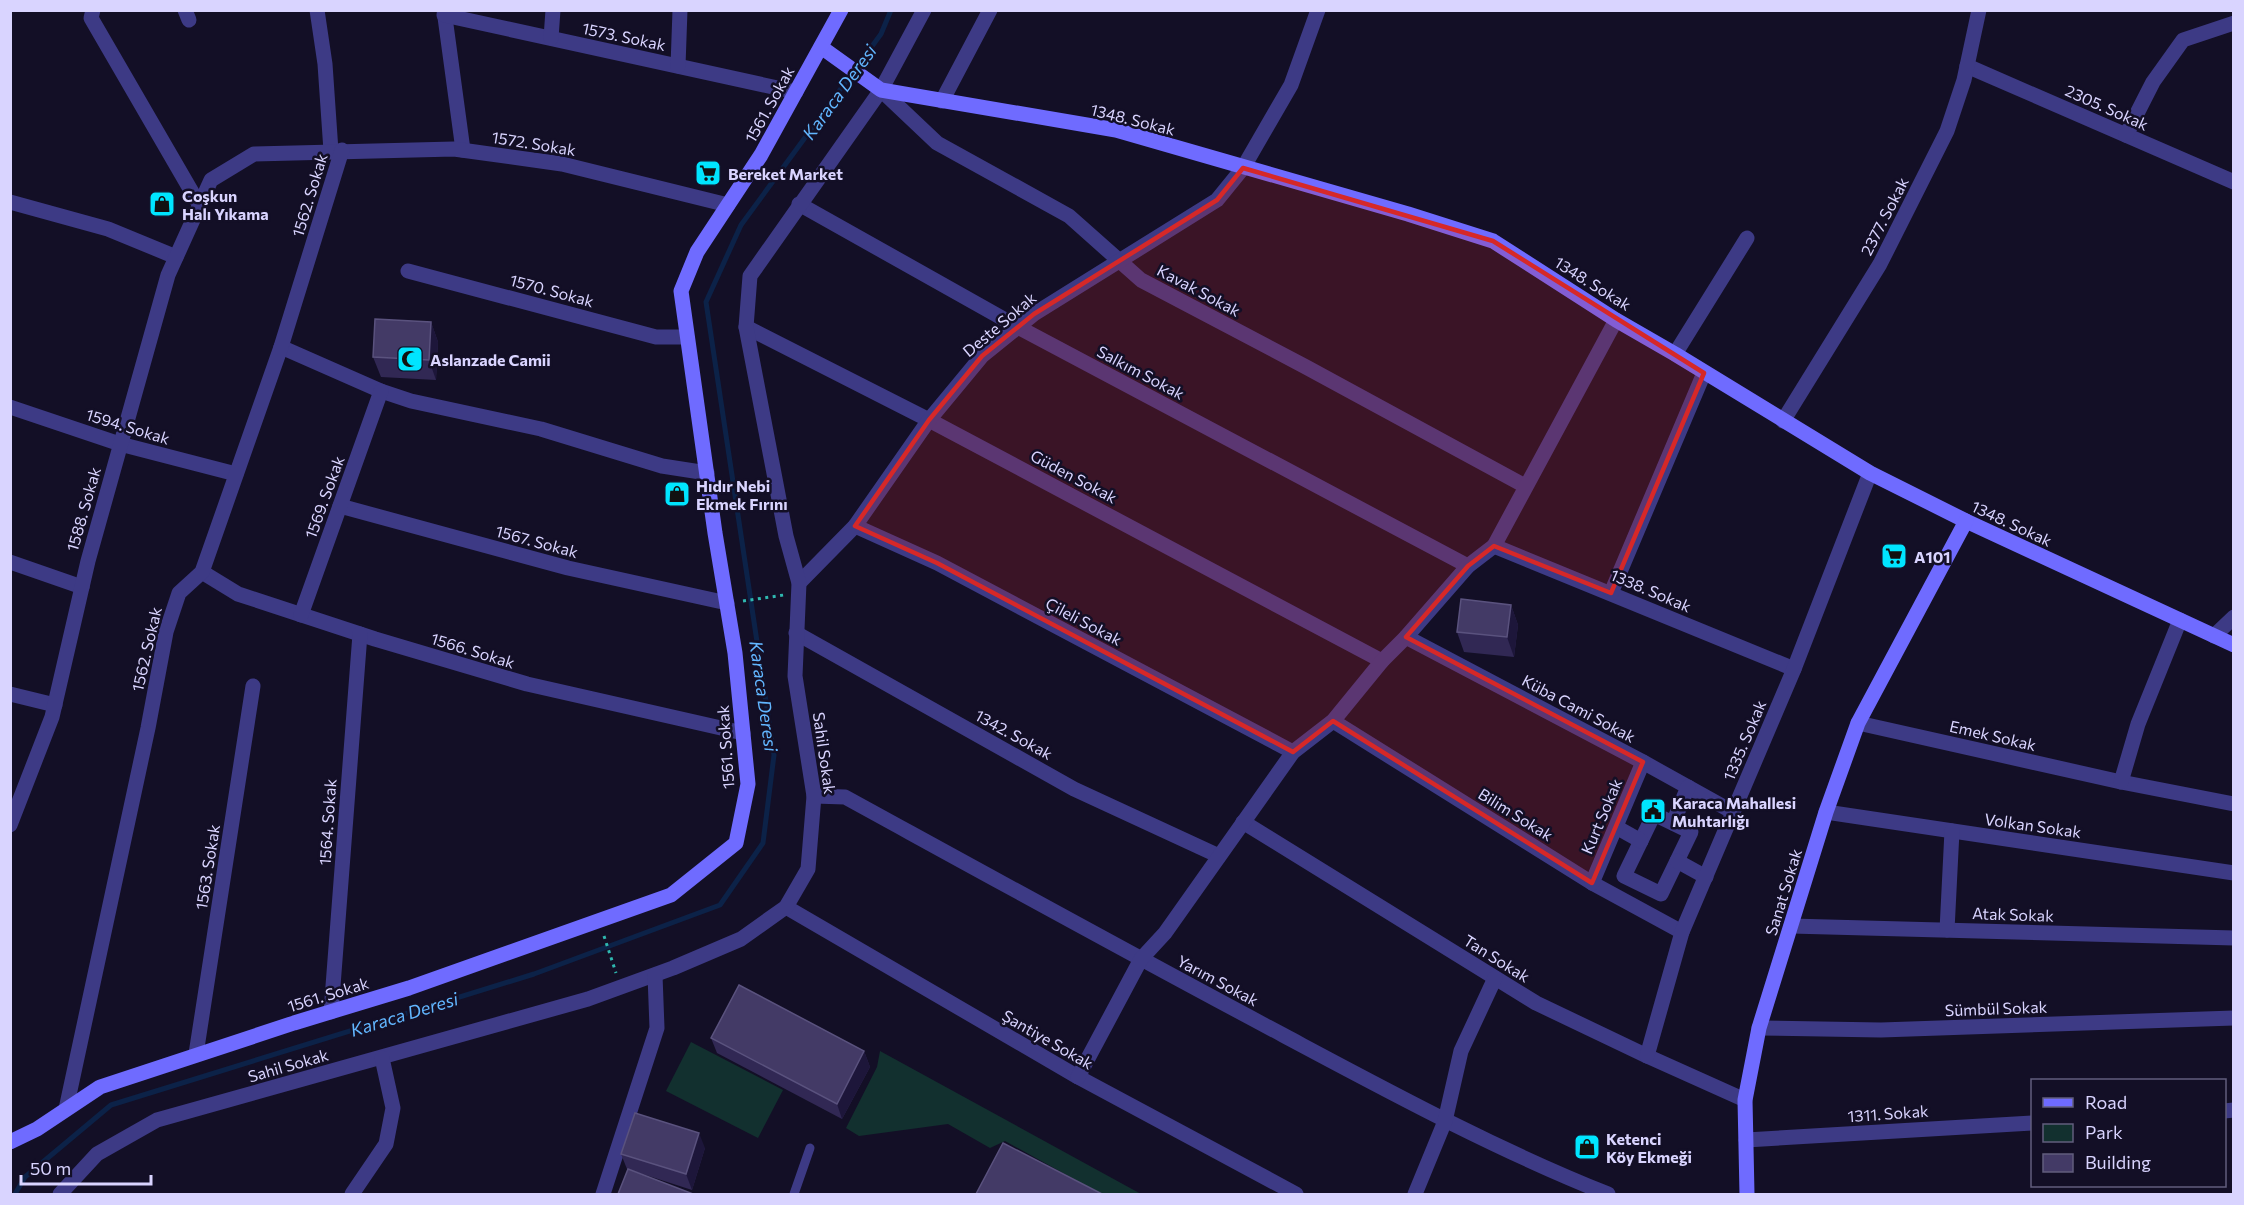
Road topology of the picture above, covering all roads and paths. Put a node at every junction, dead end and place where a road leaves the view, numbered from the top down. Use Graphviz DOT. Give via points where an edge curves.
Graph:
graph roads {
  1 [pos="93,10"];
  2 [pos="317,10"];
  3 [pos="553,10"];
  4 [pos="680,10"];
  5 [pos="841,10"];
  6 [pos="924,10"];
  7 [pos="990,10"];
  8 [pos="1318,10"];
  9 [pos="1979,10"];
  10 [pos="444,13"];
  11 [pos="2234,23"];
  12 [pos="551,38"];
  13 [pos="821,47"];
  14 [pos="678,66"];
  15 [pos="1967,66"];
  16 [pos="881,90"];
  17 [pos="796,92"];
  18 [pos="942,101"];
  19 [pos="2126,135"];
  20 [pos="463,150"];
  21 [pos="336,151"];
  22 [pos="1244,168"];
  23 [pos="2234,182"];
  24 [pos="10,202"];
  25 [pos="799,204"];
  26 [pos="728,205"];
  27 [pos="200,206"];
  28 [pos="1747,238"];
  29 [pos="176,257"];
  30 [pos="1120,260"];
  31 [pos="408,271"];
  32 [pos="1616,320"];
  33 [pos="746,327"];
  34 [pos="1018,327"];
  35 [pos="687,337"];
  36 [pos="281,347"];
  37 [pos="1675,354"];
  38 [pos="1704,373"];
  39 [pos="381,391"];
  40 [pos="10,407"];
  41 [pos="929,420"];
  42 [pos="1783,421"];
  43 [pos="120,444"];
  44 [pos="706,473"];
  45 [pos="1870,473"];
  46 [pos="236,474"];
  47 [pos="1525,486"];
  48 [pos="340,506"];
  49 [pos="1966,521"];
  50 [pos="855,525"];
  51 [pos="1494,546"];
  52 [pos="10,562"];
  53 [pos="1468,566"];
  54 [pos="202,572"];
  55 [pos="82,587"];
  56 [pos="798,588"];
  57 [pos="1611,593"];
  58 [pos="727,603"];
  59 [pos="301,615"];
  60 [pos="2234,617"];
  61 [pos="2180,620"];
  62 [pos="796,633"];
  63 [pos="360,634"];
  64 [pos="2214,636"];
  65 [pos="1406,637"];
  66 [pos="2234,645"];
  67 [pos="1382,661"];
  68 [pos="1794,669"];
  69 [pos="253,686"];
  70 [pos="10,694"];
  71 [pos="55,705"];
  72 [pos="1333,722"];
  73 [pos="1858,723"];
  74 [pos="743,733"];
  75 [pos="1293,752"];
  76 [pos="1643,762"];
  77 [pos="2121,782"];
  78 [pos="1688,787"];
  79 [pos="814,796"];
  80 [pos="15,799"];
  81 [pos="2234,804"];
  82 [pos="1733,812"];
  83 [pos="1826,813"];
  84 [pos="1243,822"];
  85 [pos="1673,823"];
  86 [pos="10,825"];
  87 [pos="1616,826"];
  88 [pos="1952,831"];
  89 [pos="1641,841"];
  90 [pos="1219,856"];
  91 [pos="1677,861"];
  92 [pos="2234,873"];
  93 [pos="1706,877"];
  94 [pos="1592,883"];
  95 [pos="1641,884"];
  96 [pos="1630,904"];
  97 [pos="786,907"];
  98 [pos="598,921"];
  99 [pos="1791,926"];
  100 [pos="1947,930"];
  101 [pos="1682,932"];
  102 [pos="2234,938"];
  103 [pos="1141,959"];
  104 [pos="655,975"];
  105 [pos="1495,978"];
  106 [pos="620,987"];
  107 [pos="331,1012"];
  108 [pos="2234,1018"];
  109 [pos="1759,1028"];
  110 [pos="196,1054"];
  111 [pos="1647,1056"];
  112 [pos="382,1058"];
  113 [pos="1078,1077"];
  114 [pos="1746,1100"];
  115 [pos="66,1109"];
  116 [pos="1445,1121"];
  117 [pos="2031,1123"];
  118 [pos="1746,1140"];
  119 [pos="10,1142"];
  120 [pos="810,1148"];
  121 [pos="60,1194"];
  122 [pos="352,1194"];
  123 [pos="603,1194"];
  124 [pos="794,1194"];
  125 [pos="1296,1194"];
  126 [pos="1415,1194"];
  127 [pos="1608,1194"];
  128 [pos="1747,1194"];
  1 -- 27 [label="street" via="92,18"];
  2 -- 21 [label="street"];
  3 -- 12 [label="street"];
  4 -- 14 [label="street"];
  5 -- 13 [label="street, 1561. Sokak"];
  6 -- 16 [label="street, Sahil Sokak"];
  7 -- 18 [label="street"];
  8 -- 22 [label="street, Deste Sokak" via="1291,85"];
  9 -- 15 [label="street, 2377. Sokak"];
  10 -- 12 [label="street, 1573. Sokak"];
  10 -- 20 [label="street"];
  11 -- 19 [label="street" via="2183,40 2153,82"];
  12 -- 14 [label="street, 1573. Sokak"];
  13 -- 16 [label="street"];
  13 -- 17 [label="street, 1561. Sokak"];
  14 -- 17 [label="street, 1573. Sokak"];
  15 -- 19 [label="street, 2305. Sokak"];
  15 -- 42 [label="street, 2377. Sokak" via="1947,131 1880,264"];
  16 -- 18 [label="street, 1348. Sokak"];
  16 -- 25 [label="street, Sahil Sokak"];
  16 -- 30 [label="street, Kavak Sokak" via="937,143 1069,216"];
  17 -- 26 [label="street, 1561. Sokak"];
  18 -- 22 [label="street, 1348. Sokak" via="1116,130"];
  19 -- 23 [label="street, 2305. Sokak"];
  20 -- 21 [label="street, 1572. Sokak"];
  20 -- 26 [label="street, 1572. Sokak" via="562,164"];
  21 -- 27 [label="street, 1588. Sokak" via="254,154 211,180"];
  21 -- 36 [label="street, 1562. Sokak"];
  22 -- 30 [label="street, Deste Sokak" via="1217,200"];
  22 -- 32 [label="street, 1348. Sokak" via="1493,241"];
  24 -- 29 [label="street" via="108,229"];
  25 -- 33 [label="street, Sahil Sokak" via="750,276"];
  25 -- 34 [label="street, Salkım Sokak"];
  26 -- 35 [label="street, 1561. Sokak" via="698,252 681,291"];
  27 -- 29 [label="street, 1588. Sokak"];
  28 -- 37 [label="street"];
  29 -- 43 [label="street, 1588. Sokak"];
  30 -- 34 [label="street, Deste Sokak"];
  30 -- 47 [label="street, Kavak Sokak" via="1141,280"];
  31 -- 35 [label="street, 1570. Sokak" via="656,337"];
  32 -- 37 [label="street, 1348. Sokak"];
  32 -- 47 [label="street"];
  33 -- 41 [label="street, Güden Sokak"];
  33 -- 56 [label="street, Sahil Sokak"];
  34 -- 41 [label="street, Deste Sokak" via="982,356"];
  34 -- 53 [label="street, Salkım Sokak"];
  35 -- 44 [label="street, 1561. Sokak"];
  36 -- 39 [label="street"];
  36 -- 46 [label="street, 1562. Sokak"];
  37 -- 38 [label="street, 1348. Sokak"];
  38 -- 42 [label="street, 1348. Sokak"];
  38 -- 57 [label="street"];
  39 -- 44 [label="street" via="541,429 662,466"];
  39 -- 48 [label="street, 1569. Sokak"];
  40 -- 43 [label="street, 1594. Sokak"];
  41 -- 50 [label="street, Deste Sokak"];
  41 -- 67 [label="street, Güden Sokak"];
  42 -- 45 [label="street, 1348. Sokak"];
  43 -- 46 [label="street, 1594. Sokak"];
  43 -- 55 [label="street, 1588. Sokak"];
  44 -- 58 [label="street, 1561. Sokak"];
  45 -- 49 [label="street, 1348. Sokak"];
  45 -- 68 [label="street, 1335. Sokak"];
  46 -- 54 [label="street, 1562. Sokak"];
  47 -- 51 [label="street"];
  48 -- 58 [label="street, 1567. Sokak" via="568,568"];
  48 -- 59 [label="street, 1569. Sokak"];
  49 -- 61 [label="street, 1348. Sokak"];
  49 -- 73 [label="street, Sanat Sokak"];
  50 -- 56 [label="street, Deste Sokak"];
  50 -- 75 [label="street, Çileli Sokak" via="937,563"];
  51 -- 53 [label="street"];
  51 -- 57 [label="street, 1338. Sokak"];
  52 -- 55 [label="street"];
  53 -- 65 [label="street"];
  54 -- 59 [label="street, 1566. Sokak" via="238,594"];
  54 -- 115 [label="street, 1562. Sokak" via="179,593 166,632"];
  55 -- 71 [label="street, 1588. Sokak"];
  56 -- 58 [label="path"];
  56 -- 62 [label="street, Sahil Sokak"];
  57 -- 68 [label="street, 1338. Sokak"];
  58 -- 74 [label="street, 1561. Sokak"];
  59 -- 63 [label="street, 1566. Sokak"];
  60 -- 64 [label="street"];
  61 -- 64 [label="street, 1348. Sokak"];
  61 -- 77 [label="street" via="2138,724"];
  62 -- 79 [label="street, Sahil Sokak" via="795,676"];
  62 -- 90 [label="street, 1342. Sokak" via="1074,789"];
  63 -- 74 [label="street, 1566. Sokak" via="527,684"];
  63 -- 107 [label="street, 1564. Sokak"];
  64 -- 66 [label="street, 1348. Sokak"];
  65 -- 67 [label="street"];
  65 -- 76 [label="street, Küba Cami Sokak"];
  67 -- 72 [label="street"];
  68 -- 82 [label="street, 1335. Sokak"];
  69 -- 110 [label="street, 1563. Sokak"];
  70 -- 71 [label="street"];
  71 -- 80 [label="street, 1588. Sokak"];
  72 -- 75 [label="street"];
  72 -- 94 [label="street, Bilim Sokak"];
  73 -- 77 [label="street, Emek Sokak"];
  73 -- 83 [label="street, Sanat Sokak"];
  74 -- 98 [label="street, 1561. Sokak" via="748,784 736,843 671,895"];
  75 -- 84 [label="street"];
  76 -- 78 [label="street, Küba Cami Sokak"];
  76 -- 87 [label="street, Kurt Sokak"];
  77 -- 81 [label="street, Emek Sokak"];
  78 -- 82 [label="street, Küba Cami Sokak"];
  78 -- 85 [label="street"];
  79 -- 97 [label="street, Sahil Sokak" via="808,869"];
  79 -- 103 [label="street, Yarım Sokak" via="845,797"];
  80 -- 86 [label="street, 1588. Sokak"];
  82 -- 93 [label="street, 1335. Sokak"];
  83 -- 88 [label="street, Volkan Sokak"];
  83 -- 99 [label="street, Sanat Sokak"];
  84 -- 90 [label="street"];
  84 -- 105 [label="street, Tan Sokak"];
  85 -- 89 [label="street" via="1654,814"];
  85 -- 91 [label="street" via="1691,832"];
  87 -- 89 [label="street"];
  87 -- 94 [label="street, Kurt Sokak"];
  88 -- 92 [label="street, Volkan Sokak"];
  88 -- 100 [label="street"];
  89 -- 95 [label="street" via="1624,876"];
  90 -- 103 [label="street" via="1166,933"];
  91 -- 93 [label="street"];
  91 -- 95 [label="street" via="1661,894"];
  93 -- 101 [label="street, 1335. Sokak"];
  94 -- 96 [label="street, Bilim Sokak"];
  95 -- 96 [label="street"];
  96 -- 101 [label="street, Bilim Sokak"];
  97 -- 104 [label="street, Sahil Sokak" via="741,939"];
  97 -- 113 [label="street, Şantiye Sokak"];
  98 -- 106 [label="path"];
  98 -- 107 [label="street, 1561. Sokak"];
  99 -- 100 [label="street, Atak Sokak"];
  99 -- 109 [label="street, Sanat Sokak"];
  100 -- 102 [label="street, Atak Sokak"];
  101 -- 111 [label="street, 1335. Sokak"];
  103 -- 113 [label="street"];
  103 -- 116 [label="street, Yarım Sokak"];
  104 -- 106 [label="street, Sahil Sokak"];
  104 -- 123 [label="street" via="657,1028"];
  105 -- 111 [label="street, Tan Sokak" via="1536,1004"];
  105 -- 116 [label="street" via="1461,1051"];
  106 -- 112 [label="street, Sahil Sokak"];
  107 -- 110 [label="street, 1561. Sokak"];
  108 -- 109 [label="street, Sümbül Sokak" via="1881,1030"];
  109 -- 114 [label="street, Sanat Sokak"];
  110 -- 115 [label="street, 1561. Sokak" via="100,1087"];
  111 -- 114 [label="street, Tan Sokak"];
  112 -- 121 [label="street, Sahil Sokak" via="157,1120 97,1154"];
  112 -- 122 [label="street" via="393,1108 386,1144"];
  113 -- 125 [label="street, Şantiye Sokak"];
  114 -- 118 [label="street, Sanat Sokak"];
  115 -- 119 [label="street, 1561. Sokak"];
  116 -- 126 [label="street"];
  116 -- 127 [label="street, Yarım Sokak" via="1540,1167"];
  117 -- 118 [label="street, 1311. Sokak"];
  118 -- 128 [label="street, Sanat Sokak"];
  120 -- 124 [label="lane"];
}
